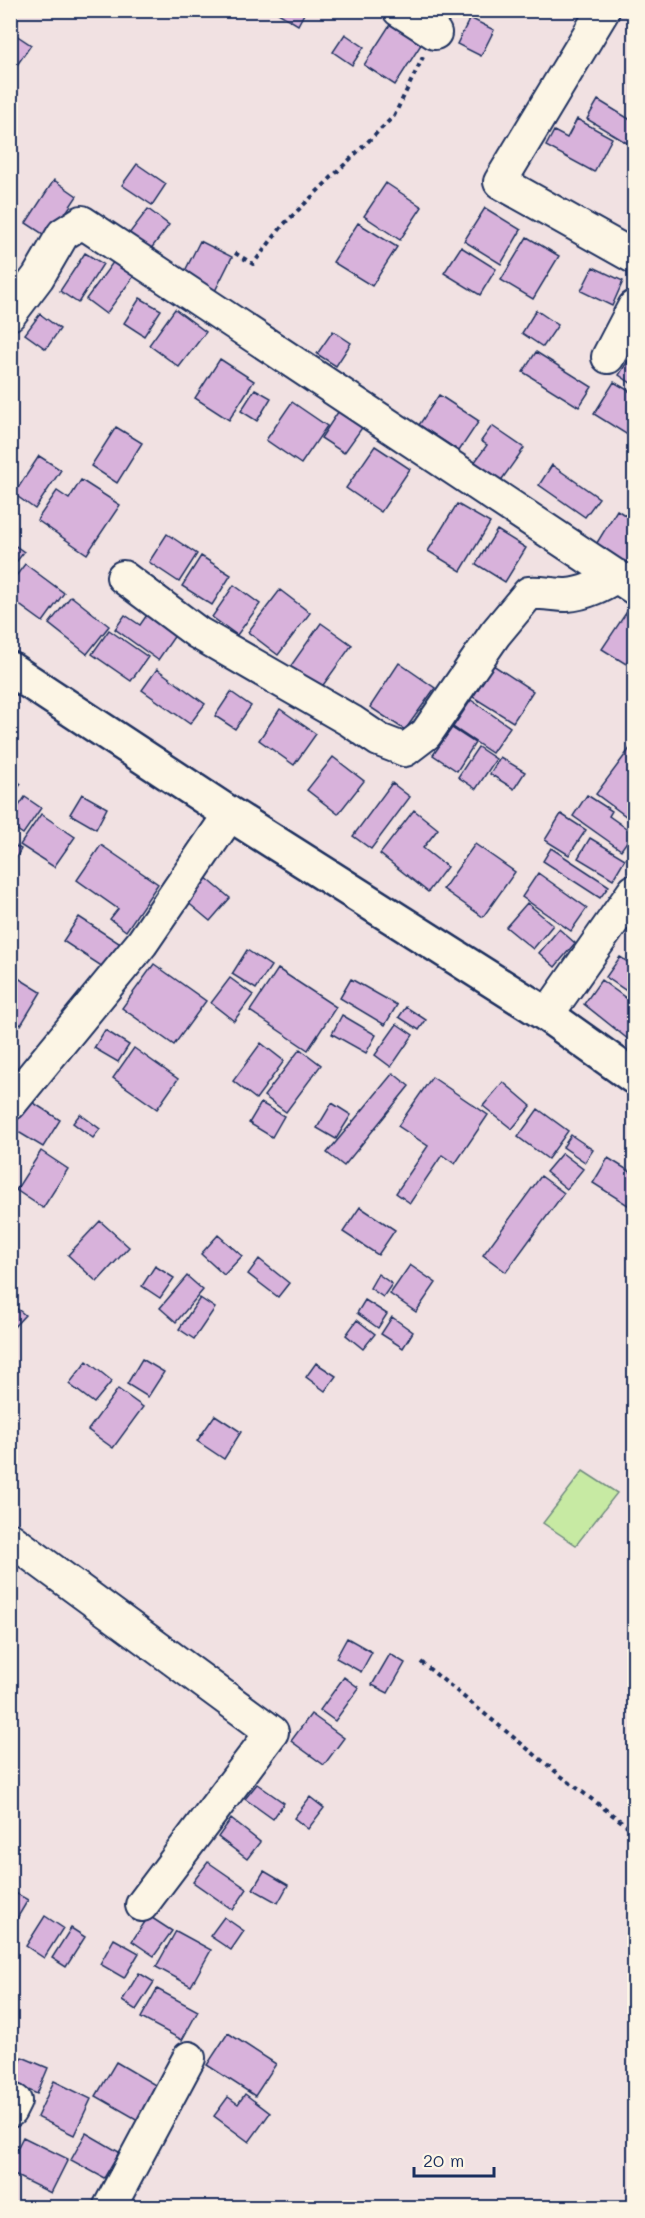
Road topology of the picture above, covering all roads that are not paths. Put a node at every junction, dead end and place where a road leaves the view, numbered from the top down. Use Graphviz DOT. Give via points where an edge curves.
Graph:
graph roads {
  1 [pos="399,10"];
  2 [pos="603,11"];
  3 [pos="435,33"];
  4 [pos="634,257"];
  5 [pos="634,307"];
  6 [pos="10,314"];
  7 [pos="608,357"];
  8 [pos="123,577"];
  9 [pos="626,582"];
  10 [pos="10,669"];
  11 [pos="230,814"];
  12 [pos="634,891"];
  13 [pos="547,1015"];
  14 [pos="634,1077"];
  15 [pos="10,1104"];
  16 [pos="10,1539"];
  17 [pos="142,1905"];
  18 [pos="189,2058"];
  19 [pos="109,2208"];
  1 -- 3 [label="street"];
  2 -- 4 [label="street" via="500,182"];
  5 -- 7 [label="street"];
  6 -- 9 [label="street" via="63,234 82,222"];
  8 -- 9 [label="street" via="198,633 379,740 405,750 426,734 495,634 529,593 567,595"];
  10 -- 11 [label="main road"];
  11 -- 13 [label="main road"];
  11 -- 15 [label="street" via="142,943"];
  12 -- 13 [label="street"];
  13 -- 14 [label="main road"];
  16 -- 17 [label="street" via="272,1732"];
  18 -- 19 [label="street"];
}
